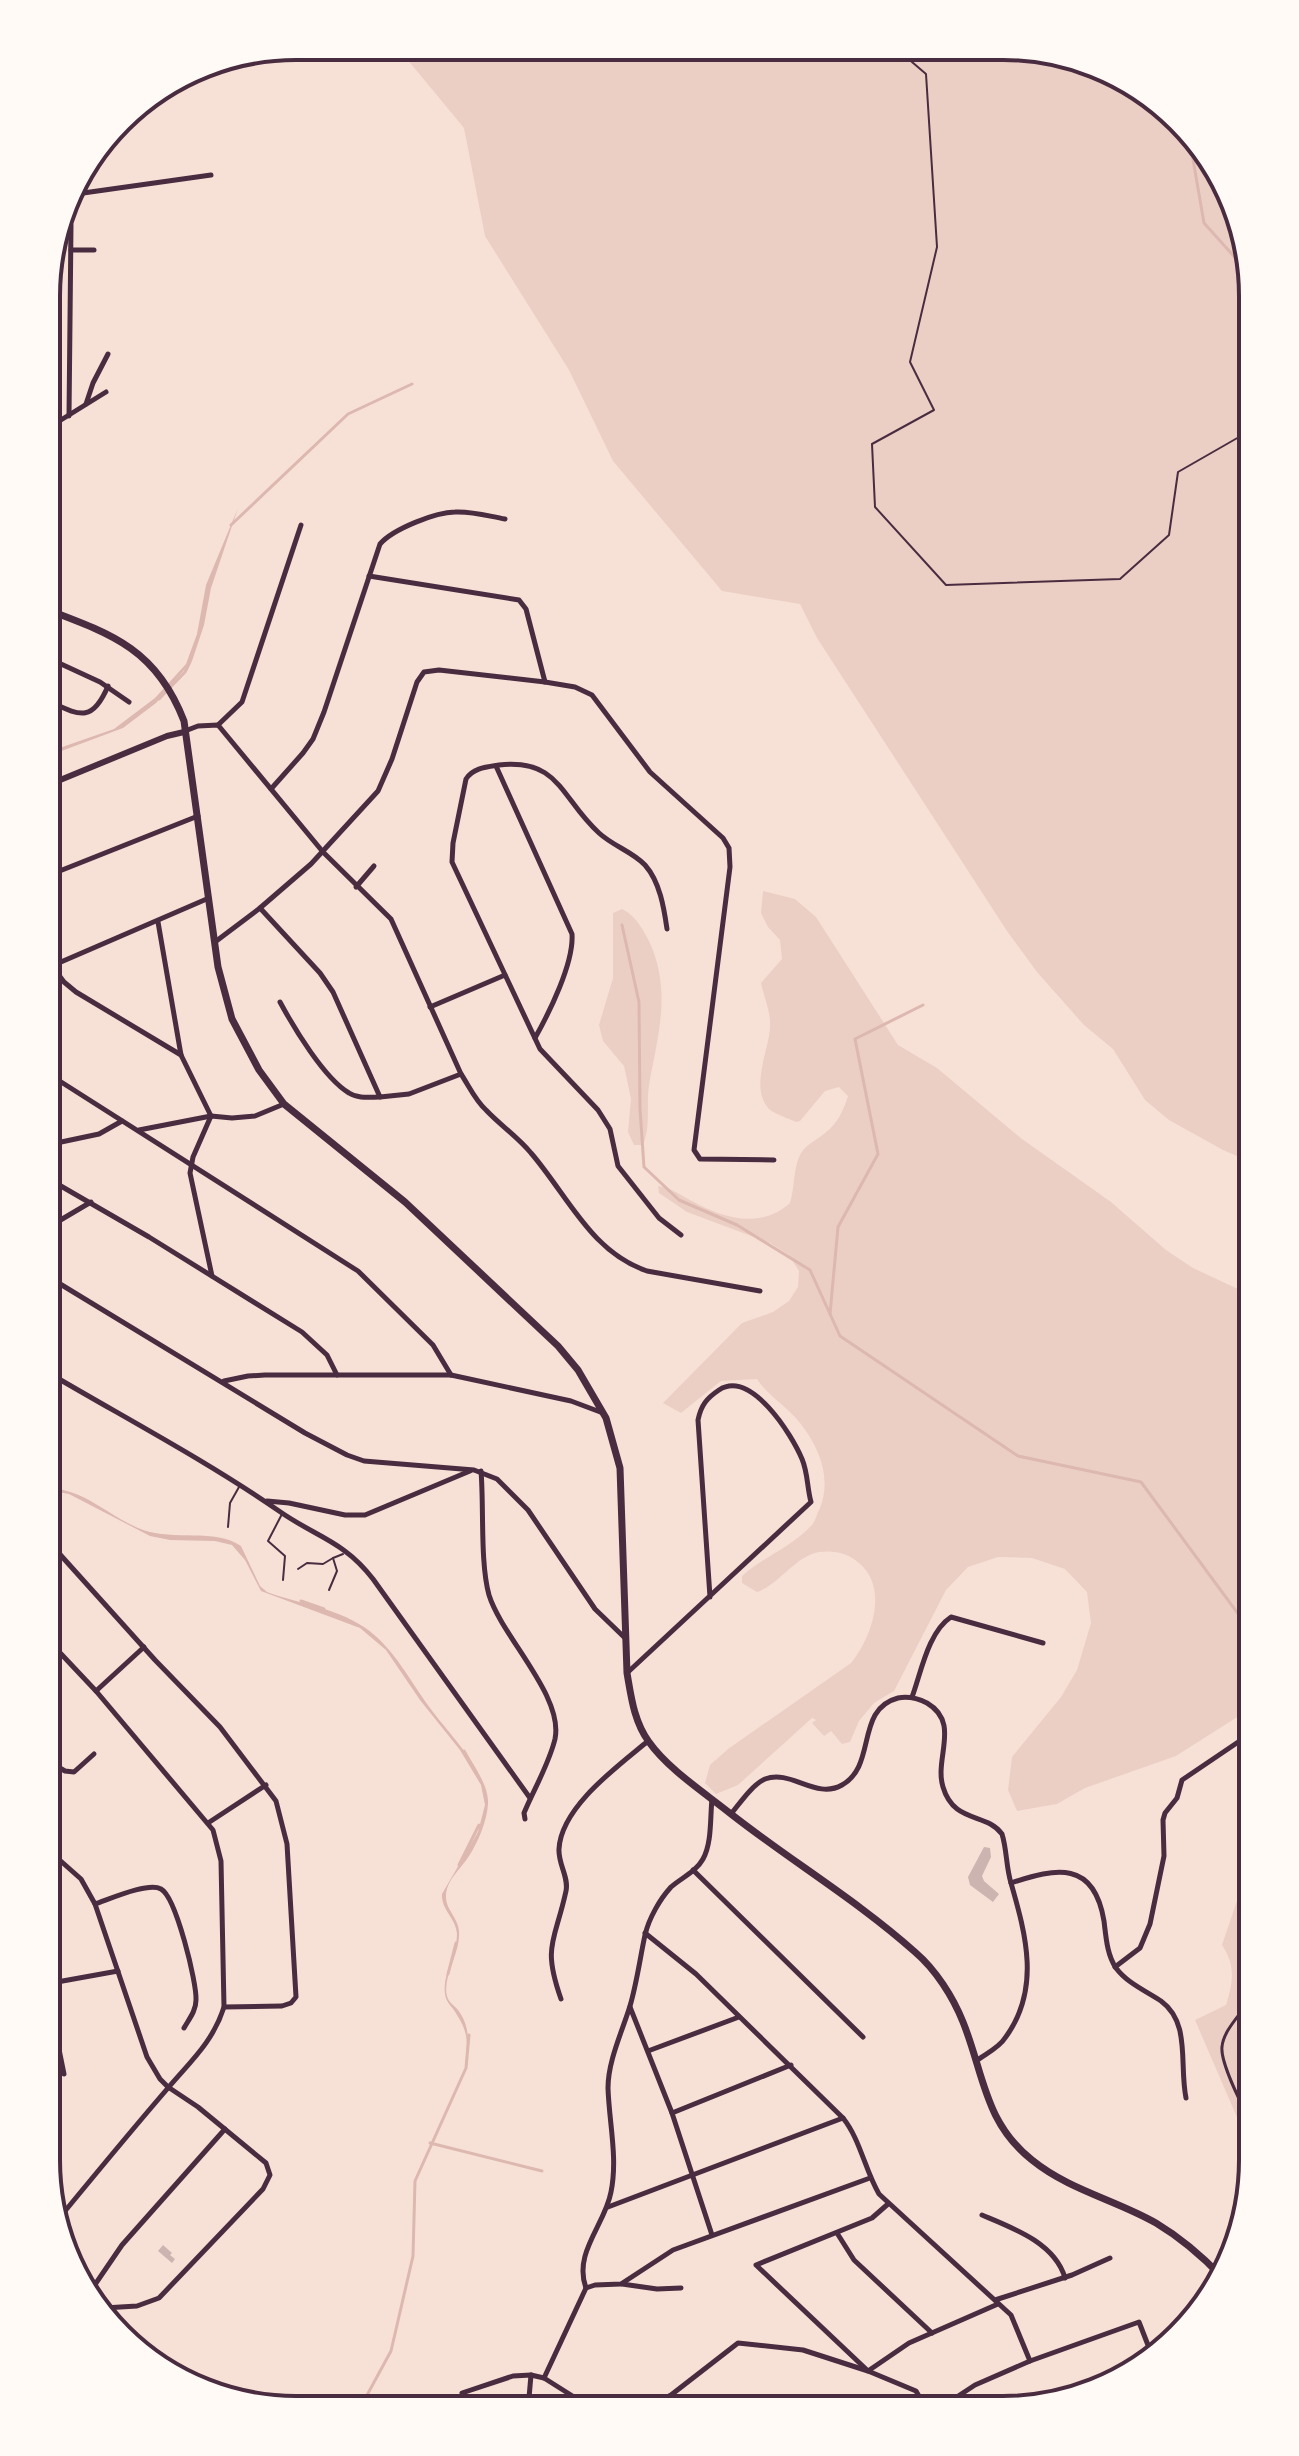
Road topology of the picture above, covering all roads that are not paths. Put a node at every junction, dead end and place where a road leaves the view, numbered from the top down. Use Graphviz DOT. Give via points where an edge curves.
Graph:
graph roads {
  1 [pos="211,175"];
  2 [pos="85,193"];
  3 [pos="71,226"];
  4 [pos="71,250"];
  5 [pos="94,250"];
  6 [pos="108,354"];
  7 [pos="106,392"];
  8 [pos="86,406"];
  9 [pos="69,416"];
  10 [pos="60,421"];
  11 [pos="505,519"];
  12 [pos="301,525"];
  13 [pos="369,576"];
  14 [pos="60,615"];
  15 [pos="60,664"];
  16 [pos="545,682"];
  17 [pos="108,686"];
  18 [pos="129,702"];
  19 [pos="60,706"];
  20 [pos="218,725"];
  21 [pos="184,732"];
  22 [pos="496,766"];
  23 [pos="60,780"];
  24 [pos="271,789"];
  25 [pos="198,816"];
  26 [pos="323,852"];
  27 [pos="374,866"];
  28 [pos="60,871"];
  29 [pos="356,887"];
  30 [pos="209,898"];
  31 [pos="260,908"];
  32 [pos="158,922"];
  33 [pos="667,929"];
  34 [pos="215,942"];
  35 [pos="60,963"];
  36 [pos="505,975"];
  37 [pos="60,979"];
  38 [pos="280,1002"];
  39 [pos="430,1007"];
  40 [pos="535,1038"];
  41 [pos="181,1055"];
  42 [pos="461,1074"];
  43 [pos="60,1081"];
  44 [pos="380,1097"];
  45 [pos="284,1104"];
  46 [pos="211,1116"];
  47 [pos="122,1121"];
  48 [pos="138,1130"];
  49 [pos="60,1142"];
  50 [pos="774,1160"];
  51 [pos="191,1163"];
  52 [pos="60,1185"];
  53 [pos="91,1202"];
  54 [pos="60,1220"];
  55 [pos="681,1235"];
  56 [pos="212,1276"];
  57 [pos="60,1284"];
  58 [pos="760,1291"];
  59 [pos="337,1375"];
  60 [pos="451,1375"];
  61 [pos="60,1380"];
  62 [pos="223,1382"];
  63 [pos="595,1396"];
  64 [pos="571,1401"];
  65 [pos="603,1413"];
  66 [pos="474,1470"];
  67 [pos="481,1471"];
  68 [pos="240,1485"];
  69 [pos="266,1501"];
  70 [pos="282,1513"];
  71 [pos="228,1527"];
  72 [pos="347,1551"];
  73 [pos="60,1554"];
  74 [pos="333,1558"];
  75 [pos="298,1569"];
  76 [pos="283,1580"];
  77 [pos="329,1590"];
  78 [pos="710,1597"];
  79 [pos="625,1638"];
  80 [pos="1043,1643"];
  81 [pos="144,1647"];
  82 [pos="60,1653"];
  83 [pos="627,1673"];
  84 [pos="96,1691"];
  85 [pos="912,1697"];
  86 [pos="648,1741"];
  87 [pos="1238,1742"];
  88 [pos="94,1754"];
  89 [pos="60,1768"];
  90 [pos="266,1785"];
  91 [pos="530,1798"];
  92 [pos="712,1799"];
  93 [pos="731,1814"];
  94 [pos="525,1819"];
  95 [pos="208,1823"];
  96 [pos="60,1860"];
  97 [pos="693,1870"];
  98 [pos="1011,1883"];
  99 [pos="95,1904"];
  100 [pos="645,1933"];
  101 [pos="1115,1967"];
  102 [pos="118,1971"];
  103 [pos="60,1981"];
  104 [pos="561,1999"];
  105 [pos="630,2006"];
  106 [pos="224,2007"];
  107 [pos="739,2017"];
  108 [pos="1238,2017"];
  109 [pos="184,2028"];
  110 [pos="863,2037"];
  111 [pos="648,2051"];
  112 [pos="60,2054"];
  113 [pos="976,2061"];
  114 [pos="791,2065"];
  115 [pos="64,2074"];
  116 [pos="168,2087"];
  117 [pos="1238,2096"];
  118 [pos="1186,2098"];
  119 [pos="672,2113"];
  120 [pos="843,2118"];
  121 [pos="225,2129"];
  122 [pos="694,2176"];
  123 [pos="870,2178"];
  124 [pos="888,2204"];
  125 [pos="608,2207"];
  126 [pos="66,2210"];
  127 [pos="982,2215"];
  128 [pos="837,2233"];
  129 [pos="712,2235"];
  130 [pos="1110,2258"];
  131 [pos="644,2268"];
  132 [pos="1213,2268"];
  133 [pos="1065,2278"];
  134 [pos="96,2284"];
  135 [pos="621,2284"];
  136 [pos="588,2287"];
  137 [pos="645,2287"];
  138 [pos="681,2288"];
  139 [pos="996,2302"];
  140 [pos="113,2307"];
  141 [pos="932,2333"];
  142 [pos="1148,2345"];
  143 [pos="1030,2361"];
  144 [pos="868,2371"];
  145 [pos="531,2375"];
  146 [pos="544,2378"];
  147 [pos="464,2396"];
  148 [pos="529,2396"];
  149 [pos="572,2396"];
  150 [pos="669,2396"];
  151 [pos="919,2396"];
  152 [pos="958,2396"];
  1 -- 2 [label="street"];
  3 -- 4 [label="street"];
  4 -- 5 [label="street"];
  4 -- 9 [label="street"];
  6 -- 8 [label="street"];
  7 -- 8 [label="street"];
  8 -- 9 [label="street"];
  9 -- 10 [label="street"];
  11 -- 13 [label="street" via="456,512 400,529 380,544"];
  12 -- 20 [label="street" via="242,702"];
  13 -- 16 [label="street" via="519,600"];
  13 -- 24 [label="street" via="313,739"];
  14 -- 21 [label="main road" via="136,651 166,682"];
  15 -- 17 [label="street"];
  16 -- 26 [label="street" via="424,672 383,782"];
  16 -- 50 [label="street" via="592,695 650,772 725,841 730,853 694,1150 700,1159"];
  17 -- 18 [label="street"];
  17 -- 19 [label="street" via="86,714"];
  20 -- 21 [label="street"];
  20 -- 24 [label="street"];
  21 -- 23 [label="street"];
  21 -- 25 [label="main road"];
  22 -- 33 [label="street" via="543,770 595,829 645,866 663,903"];
  22 -- 36 [label="street" via="474,770 466,779 452,862"];
  22 -- 40 [label="street" via="572,934 569,959"];
  24 -- 26 [label="street"];
  25 -- 28 [label="street"];
  25 -- 30 [label="main road"];
  26 -- 29 [label="street"];
  26 -- 31 [label="street"];
  27 -- 29 [label="street"];
  29 -- 39 [label="street" via="391,919"];
  30 -- 32 [label="street"];
  30 -- 34 [label="main road"];
  31 -- 34 [label="street"];
  31 -- 44 [label="street" via="333,992"];
  32 -- 35 [label="street"];
  32 -- 41 [label="street"];
  34 -- 45 [label="main road" via="232,1019"];
  36 -- 39 [label="street"];
  36 -- 40 [label="street"];
  37 -- 41 [label="street"];
  38 -- 44 [label="street" via="300,1039 346,1091"];
  39 -- 42 [label="street"];
  40 -- 55 [label="street" via="546,1058 605,1120 616,1162 654,1212"];
  41 -- 46 [label="street"];
  42 -- 44 [label="street" via="409,1094"];
  42 -- 58 [label="street" via="480,1104 534,1156 617,1258 647,1271"];
  43 -- 47 [label="street"];
  45 -- 46 [label="street" via="255,1116"];
  45 -- 63 [label="main road" via="405,1202 502,1291 569,1359"];
  46 -- 48 [label="street"];
  46 -- 51 [label="street"];
  47 -- 48 [label="street"];
  47 -- 49 [label="street" via="99,1134"];
  48 -- 51 [label="street"];
  51 -- 56 [label="street"];
  51 -- 60 [label="street" via="358,1271 433,1345"];
  52 -- 53 [label="street"];
  53 -- 54 [label="street"];
  53 -- 56 [label="street"];
  56 -- 59 [label="street" via="302,1332 327,1355"];
  57 -- 62 [label="street"];
  59 -- 60 [label="street"];
  59 -- 62 [label="street" via="248,1376"];
  60 -- 64 [label="street"];
  61 -- 68 [label="street"];
  62 -- 66 [label="street" via="356,1458"];
  63 -- 64 [label="street"];
  63 -- 65 [label="main road"];
  64 -- 65 [label="street"];
  65 -- 79 [label="main road" via="620,1468"];
  66 -- 67 [label="street"];
  66 -- 69 [label="street" via="365,1515"];
  67 -- 79 [label="street" via="506,1485 528,1510 595,1609"];
  67 -- 91 [label="street" via="490,1596 556,1719 554,1743"];
  68 -- 69 [label="street"];
  68 -- 71 [label="lane" via="230,1503"];
  69 -- 70 [label="street"];
  70 -- 72 [label="street"];
  70 -- 76 [label="lane" via="268,1541 285,1556"];
  72 -- 74 [label="lane"];
  72 -- 91 [label="street" via="373,1579"];
  73 -- 81 [label="street"];
  74 -- 75 [label="lane"];
  74 -- 77 [label="lane" via="337,1571"];
  78 -- 78 [label="street" via="698,1420 705,1402 729,1385 748,1390 790,1434 805,1469 811,1502"];
  78 -- 83 [label="street"];
  79 -- 83 [label="main road"];
  80 -- 85 [label="street" via="951,1617 934,1638"];
  81 -- 84 [label="street"];
  81 -- 90 [label="street"];
  82 -- 84 [label="street"];
  83 -- 86 [label="main road" via="632,1705"];
  84 -- 95 [label="street"];
  85 -- 93 [label="street" via="893,1699 878,1710 862,1763 844,1784 827,1790 784,1778 765,1780"];
  85 -- 98 [label="street" via="936,1710 943,1721 941,1784 948,1800 1002,1834"];
  86 -- 92 [label="main road"];
  86 -- 104 [label="street" via="579,1805 562,1830 560,1862 568,1884 549,1960"];
  87 -- 101 [label="street" via="1182,1780 1163,1820 1164,1856 1150,1924 1140,1948"];
  88 -- 89 [label="street" via="74,1772"];
  90 -- 95 [label="street"];
  90 -- 106 [label="street" via="285,1830 296,1997 282,2006"];
  91 -- 94 [label="street"];
  92 -- 93 [label="main road"];
  92 -- 97 [label="street" via="707,1847"];
  93 -- 113 [label="main road" via="918,1955 953,2000"];
  95 -- 106 [label="street" via="221,1861"];
  96 -- 99 [label="street" via="81,1879"];
  97 -- 100 [label="street" via="669,1889"];
  97 -- 110 [label="street"];
  98 -- 101 [label="street" via="1051,1871 1083,1880 1099,1900"];
  98 -- 113 [label="street" via="1028,1948 1028,1976 1005,2039"];
  99 -- 102 [label="street"];
  99 -- 109 [label="street" via="145,1887 168,1894 195,1989 194,2010"];
  100 -- 105 [label="street"];
  100 -- 107 [label="street"];
  101 -- 118 [label="street" via="1177,2017"];
  102 -- 103 [label="street"];
  102 -- 116 [label="street" via="147,2057"];
  105 -- 111 [label="street"];
  105 -- 125 [label="street" via="608,2087 613,2177"];
  106 -- 116 [label="street" via="210,2039"];
  107 -- 111 [label="street"];
  107 -- 114 [label="street"];
  108 -- 117 [label="street" via="1221,2049"];
  111 -- 119 [label="street"];
  112 -- 115 [label="street"];
  113 -- 132 [label="main road" via="995,2116 1033,2161 1093,2196 1155,2223"];
  114 -- 119 [label="street"];
  114 -- 120 [label="street"];
  116 -- 121 [label="street"];
  116 -- 126 [label="street"];
  119 -- 122 [label="street"];
  120 -- 122 [label="street"];
  120 -- 123 [label="street"];
  121 -- 134 [label="street" via="122,2245"];
  121 -- 140 [label="street" via="266,2163 267,2184 159,2298"];
  122 -- 125 [label="street"];
  122 -- 129 [label="street"];
  123 -- 124 [label="street"];
  123 -- 129 [label="street"];
  124 -- 128 [label="street" via="872,2218"];
  124 -- 139 [label="street"];
  125 -- 136 [label="street" via="581,2263"];
  127 -- 133 [label="street" via="1021,2232 1060,2262"];
  128 -- 141 [label="street" via="854,2260"];
  128 -- 144 [label="street" via="756,2265"];
  129 -- 131 [label="street"];
  130 -- 133 [label="street"];
  131 -- 135 [label="street"];
  131 -- 137 [label="street"];
  133 -- 139 [label="street"];
  135 -- 136 [label="street"];
  135 -- 137 [label="street"];
  136 -- 146 [label="street"];
  137 -- 138 [label="street"];
  139 -- 141 [label="street"];
  139 -- 143 [label="street" via="1011,2315"];
  141 -- 144 [label="street"];
  142 -- 143 [label="street" via="1139,2322"];
  143 -- 152 [label="street"];
  144 -- 150 [label="street" via="803,2350 738,2343"];
  144 -- 151 [label="street"];
  145 -- 146 [label="street"];
  145 -- 147 [label="street" via="513,2376"];
  145 -- 148 [label="street"];
  146 -- 149 [label="street"];
}
